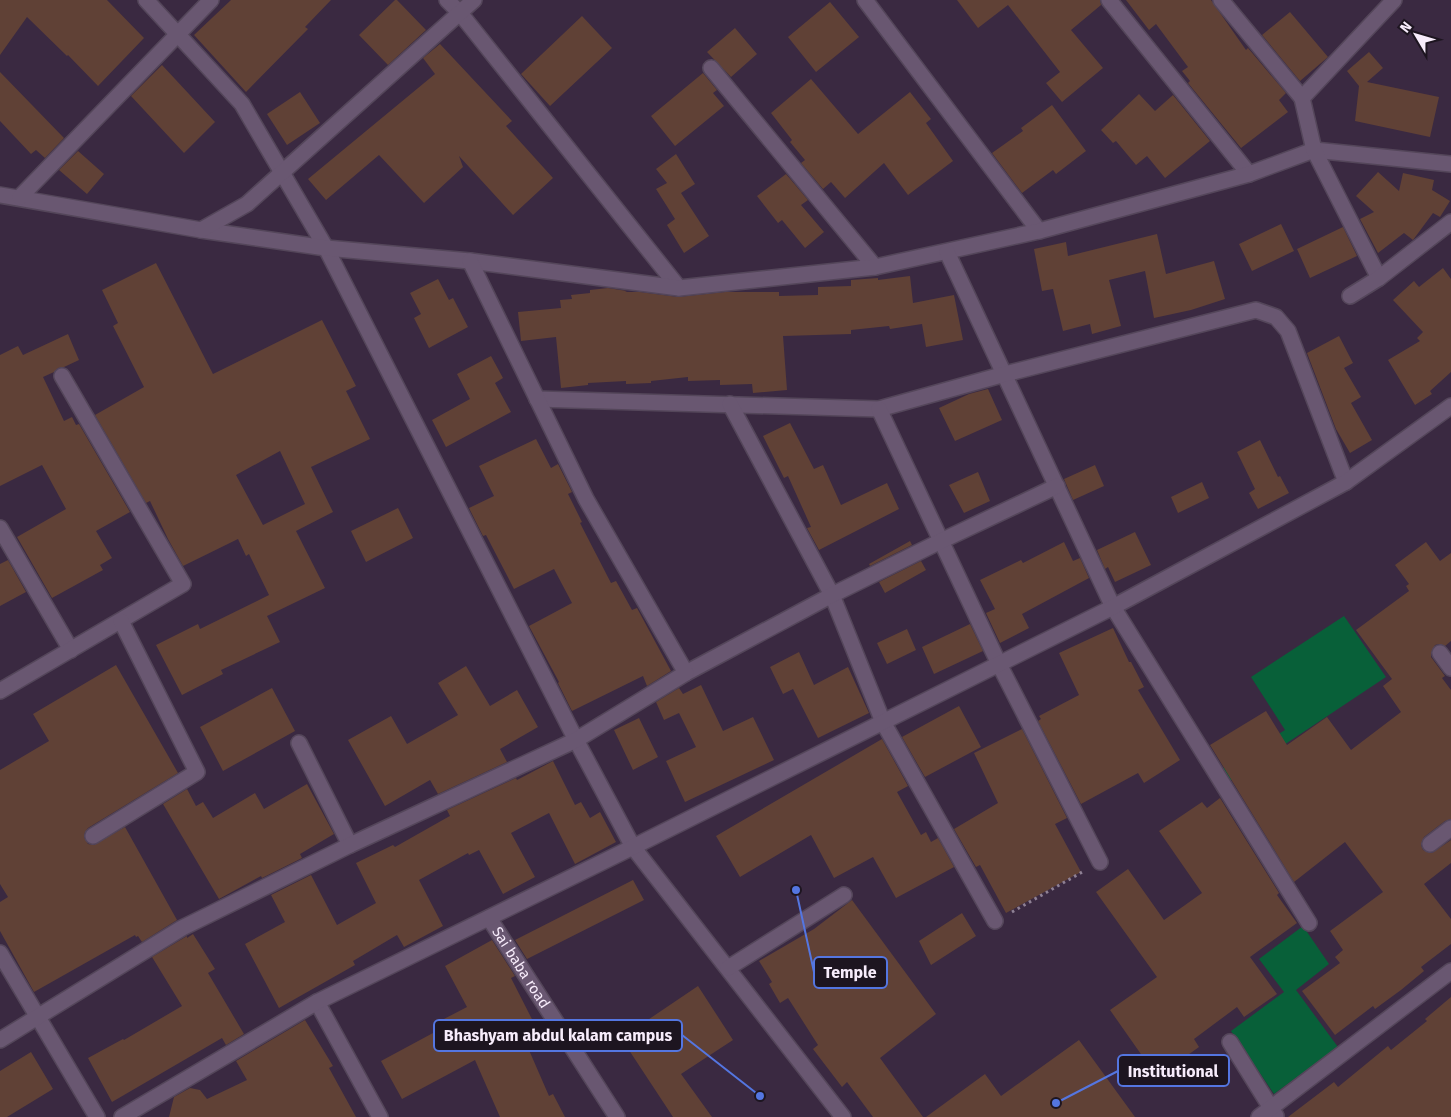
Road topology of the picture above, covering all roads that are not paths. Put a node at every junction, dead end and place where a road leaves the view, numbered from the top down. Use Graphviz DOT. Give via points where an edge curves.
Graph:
graph roads {
  1 [pos="146,0"];
  2 [pos="211,0"];
  3 [pos="448,0"];
  4 [pos="474,0"];
  5 [pos="866,0"];
  6 [pos="1109,0"];
  7 [pos="1221,0"];
  8 [pos="1394,0"];
  9 [pos="460,13"];
  10 [pos="178,34"];
  11 [pos="712,68"];
  12 [pos="1302,98"];
  13 [pos="1314,150"];
  14 [pos="1451,164"];
  15 [pos="283,173"];
  16 [pos="1249,174"];
  17 [pos="0,195"];
  18 [pos="20,197"];
  19 [pos="1451,222"];
  20 [pos="202,230"];
  21 [pos="1040,231"];
  22 [pos="326,248"];
  23 [pos="947,252"];
  24 [pos="470,261"];
  25 [pos="875,267"];
  26 [pos="1378,278"];
  27 [pos="679,288"];
  28 [pos="1350,296"];
  29 [pos="1005,374"];
  30 [pos="62,376"];
  31 [pos="536,399"];
  32 [pos="730,404"];
  33 [pos="879,409"];
  34 [pos="1450,409"];
  35 [pos="1346,482"];
  36 [pos="1057,486"];
  37 [pos="0,528"];
  38 [pos="941,541"];
  39 [pos="832,595"];
  40 [pos="1113,607"];
  41 [pos="121,621"];
  42 [pos="71,650"];
  43 [pos="1440,653"];
  44 [pos="999,664"];
  45 [pos="1451,668"];
  46 [pos="686,674"];
  47 [pos="0,691"];
  48 [pos="884,722"];
  49 [pos="576,740"];
  50 [pos="299,743"];
  51 [pos="1451,828"];
  52 [pos="93,836"];
  53 [pos="1430,844"];
  54 [pos="350,846"];
  55 [pos="633,847"];
  56 [pos="1100,862"];
  57 [pos="844,895"];
  58 [pos="488,918"];
  59 [pos="994,921"];
  60 [pos="1309,923"];
  61 [pos="0,953"];
  62 [pos="728,968"];
  63 [pos="1451,971"];
  64 [pos="317,1002"];
  65 [pos="38,1016"];
  66 [pos="0,1040"];
  67 [pos="1230,1042"];
  68 [pos="1269,1114"];
  69 [pos="97,1117"];
  70 [pos="122,1117"];
  71 [pos="380,1117"];
  72 [pos="617,1117"];
  73 [pos="843,1117"];
  1 -- 10 [label="street"];
  2 -- 10 [label="street"];
  3 -- 9 [label="street"];
  4 -- 9 [label="street"];
  5 -- 21 [label="street"];
  6 -- 16 [label="street"];
  7 -- 12 [label="street"];
  8 -- 12 [label="street"];
  9 -- 15 [label="street"];
  9 -- 27 [label="street"];
  10 -- 15 [label="street" via="242,104"];
  10 -- 18 [label="street"];
  11 -- 25 [label="street"];
  12 -- 13 [label="street"];
  13 -- 14 [label="street"];
  13 -- 16 [label="street"];
  13 -- 26 [label="street"];
  15 -- 20 [label="street" via="247,204"];
  15 -- 22 [label="street"];
  16 -- 21 [label="street"];
  17 -- 18 [label="street"];
  18 -- 20 [label="street"];
  19 -- 26 [label="street"];
  20 -- 22 [label="street"];
  21 -- 23 [label="street"];
  22 -- 24 [label="street"];
  22 -- 49 [label="street"];
  23 -- 25 [label="street"];
  23 -- 29 [label="street"];
  24 -- 27 [label="street"];
  24 -- 31 [label="street"];
  25 -- 27 [label="street"];
  26 -- 28 [label="street"];
  29 -- 33 [label="street"];
  29 -- 35 [label="street" via="1256,310 1276,316 1288,331"];
  29 -- 36 [label="street"];
  30 -- 41 [label="street" via="183,584"];
  31 -- 32 [label="street"];
  31 -- 46 [label="street" via="586,499"];
  32 -- 33 [label="street"];
  32 -- 39 [label="street"];
  33 -- 38 [label="street"];
  34 -- 35 [label="street"];
  35 -- 40 [label="street"];
  36 -- 38 [label="street"];
  36 -- 40 [label="street"];
  37 -- 42 [label="street"];
  38 -- 39 [label="street"];
  38 -- 44 [label="street"];
  39 -- 46 [label="street"];
  39 -- 48 [label="street"];
  40 -- 44 [label="street"];
  40 -- 60 [label="street"];
  41 -- 42 [label="street"];
  41 -- 52 [label="street" via="197,772"];
  42 -- 47 [label="street"];
  43 -- 45 [label="street"];
  44 -- 48 [label="street"];
  44 -- 56 [label="street"];
  46 -- 49 [label="street"];
  48 -- 55 [label="street"];
  48 -- 59 [label="street"];
  49 -- 54 [label="street"];
  49 -- 55 [label="street"];
  50 -- 54 [label="street"];
  51 -- 53 [label="street"];
  54 -- 65 [label="street" via="182,928"];
  55 -- 58 [label="street"];
  55 -- 62 [label="street"];
  57 -- 62 [label="street"];
  58 -- 64 [label="street"];
  58 -- 72 [label="street, Sai baba road"];
  61 -- 65 [label="street"];
  62 -- 73 [label="street"];
  63 -- 68 [label="street"];
  64 -- 70 [label="street"];
  64 -- 71 [label="street"];
  65 -- 66 [label="street"];
  65 -- 69 [label="street"];
  67 -- 68 [label="street"];
}
